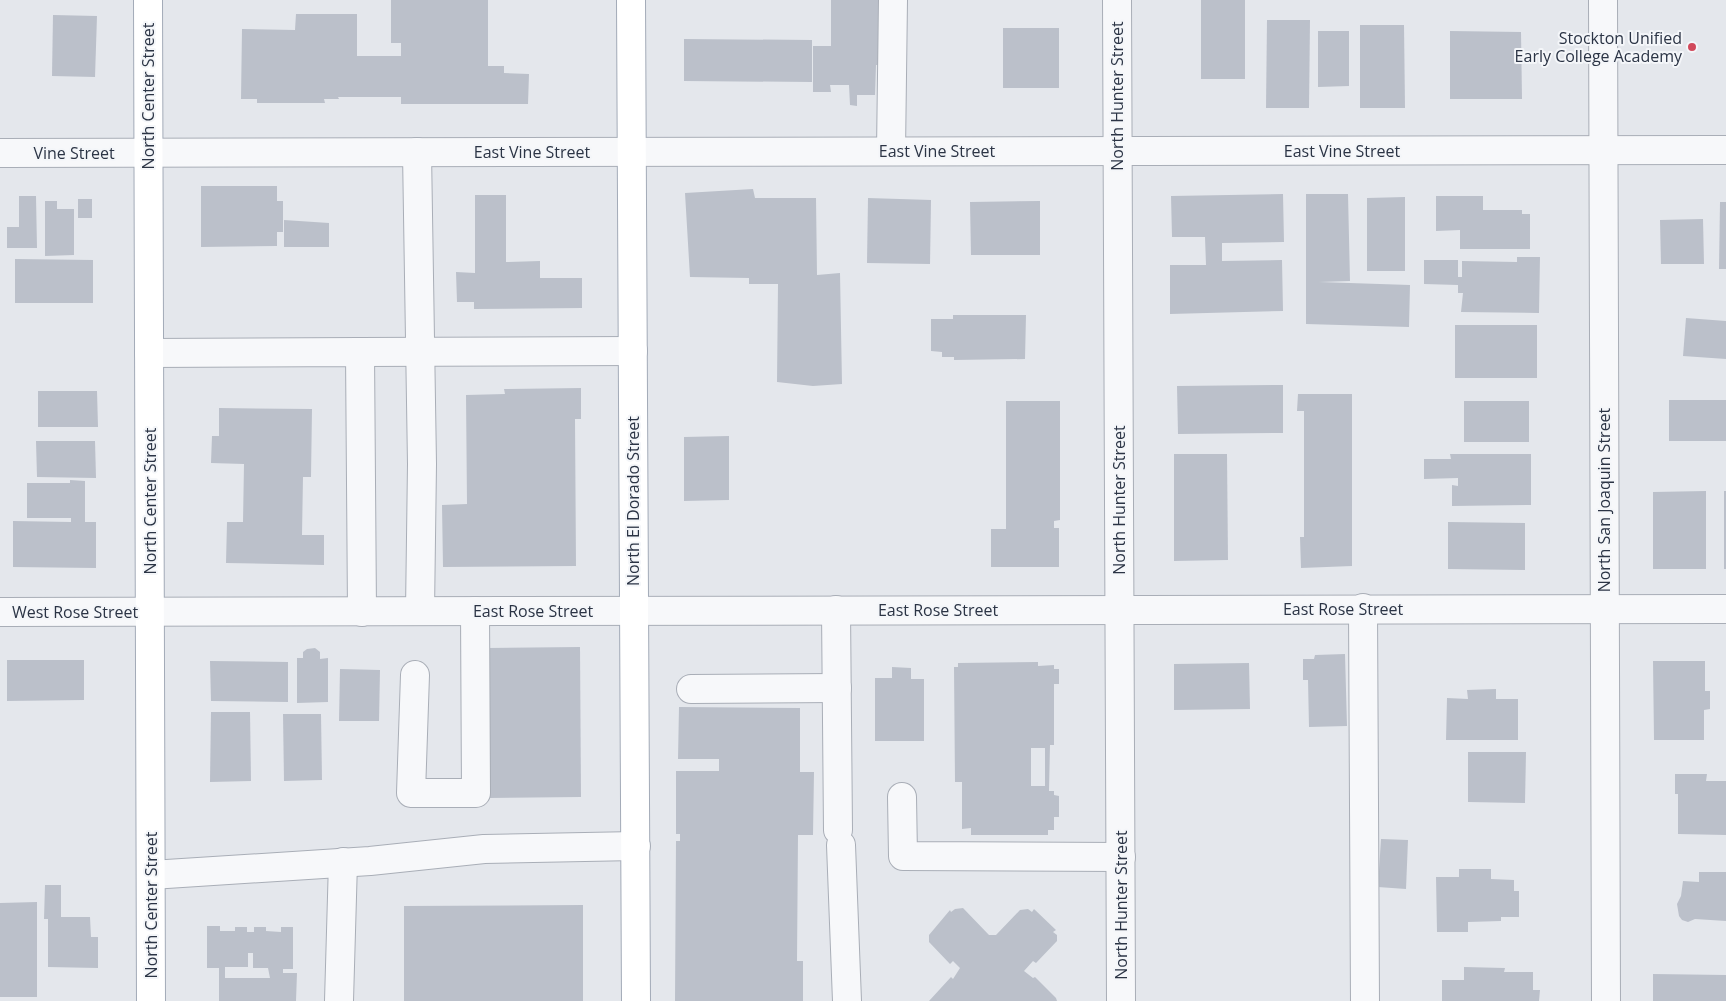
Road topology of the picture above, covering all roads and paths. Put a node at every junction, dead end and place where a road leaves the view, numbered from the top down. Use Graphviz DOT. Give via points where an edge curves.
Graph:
graph roads {
  1 [pos="148,0"];
  2 [pos="631,0"];
  3 [pos="893,0"];
  4 [pos="1117,0"];
  5 [pos="1603,0"];
  6 [pos="1726,150"];
  7 [pos="632,151"];
  8 [pos="891,151"];
  9 [pos="1117,151"];
  10 [pos="1604,151"];
  11 [pos="417,152"];
  12 [pos="0,153"];
  13 [pos="148,153"];
  14 [pos="420,350"];
  15 [pos="633,351"];
  16 [pos="360,352"];
  17 [pos="149,353"];
  18 [pos="1363,608"];
  19 [pos="1605,609"];
  20 [pos="1726,609"];
  21 [pos="836,610"];
  22 [pos="1120,610"];
  23 [pos="150,611"];
  24 [pos="420,611"];
  25 [pos="475,611"];
  26 [pos="634,611"];
  27 [pos="0,612"];
  28 [pos="362,612"];
  29 [pos="414,674"];
  30 [pos="836,688"];
  31 [pos="690,689"];
  32 [pos="902,796"];
  33 [pos="636,846"];
  34 [pos="1120,856"];
  35 [pos="343,862"];
  36 [pos="151,875"];
  37 [pos="152,1001"];
  38 [pos="339,1001"];
  39 [pos="636,1001"];
  40 [pos="847,1001"];
  41 [pos="1121,1001"];
  42 [pos="1365,1001"];
  43 [pos="1606,1001"];
  1 -- 13 [label="main road, North Center Street"];
  2 -- 7 [label="main road, North El Dorado Street"];
  3 -- 8 [label="street"];
  4 -- 9 [label="street, North Hunter Street"];
  5 -- 10 [label="street, North San Joaquin Street"];
  6 -- 10 [label="street, East Vine Street"];
  7 -- 8 [label="street, East Vine Street"];
  7 -- 11 [label="street, East Vine Street"];
  7 -- 15 [label="main road, North El Dorado Street"];
  8 -- 9 [label="street, East Vine Street"];
  9 -- 10 [label="street, East Vine Street"];
  9 -- 22 [label="street, North Hunter Street"];
  10 -- 19 [label="street, North San Joaquin Street"];
  11 -- 13 [label="street, East Vine Street"];
  11 -- 14 [label="street"];
  12 -- 13 [label="street, Vine Street"];
  13 -- 17 [label="main road, North Center Street"];
  14 -- 15 [label="street"];
  14 -- 16 [label="street"];
  14 -- 24 [label="street"];
  15 -- 26 [label="main road, North El Dorado Street"];
  16 -- 17 [label="street"];
  16 -- 28 [label="street"];
  17 -- 23 [label="main road, North Center Street"];
  18 -- 19 [label="street, East Rose Street"];
  18 -- 22 [label="street, East Rose Street"];
  18 -- 42 [label="street"];
  19 -- 20 [label="street, East Rose Street"];
  19 -- 43 [label="street, North San Joaquin Street"];
  21 -- 22 [label="street, East Rose Street"];
  21 -- 26 [label="street, East Rose Street"];
  21 -- 30 [label="street"];
  22 -- 34 [label="street, North Hunter Street"];
  23 -- 27 [label="street, West Rose Street"];
  23 -- 28 [label="street, East Rose Street"];
  23 -- 36 [label="main road, North Center Street"];
  24 -- 25 [label="street, East Rose Street"];
  24 -- 28 [label="street, East Rose Street"];
  25 -- 26 [label="street, East Rose Street"];
  25 -- 29 [label="street" via="476,793 411,793"];
  26 -- 33 [label="main road, North El Dorado Street"];
  30 -- 31 [label="street"];
  30 -- 40 [label="street"];
  32 -- 34 [label="street" via="903,856"];
  33 -- 35 [label="street" via="484,849"];
  33 -- 39 [label="main road, North El Dorado Street"];
  34 -- 41 [label="street, North Hunter Street"];
  35 -- 36 [label="street"];
  35 -- 38 [label="street"];
  36 -- 37 [label="main road, North Center Street"];
}
